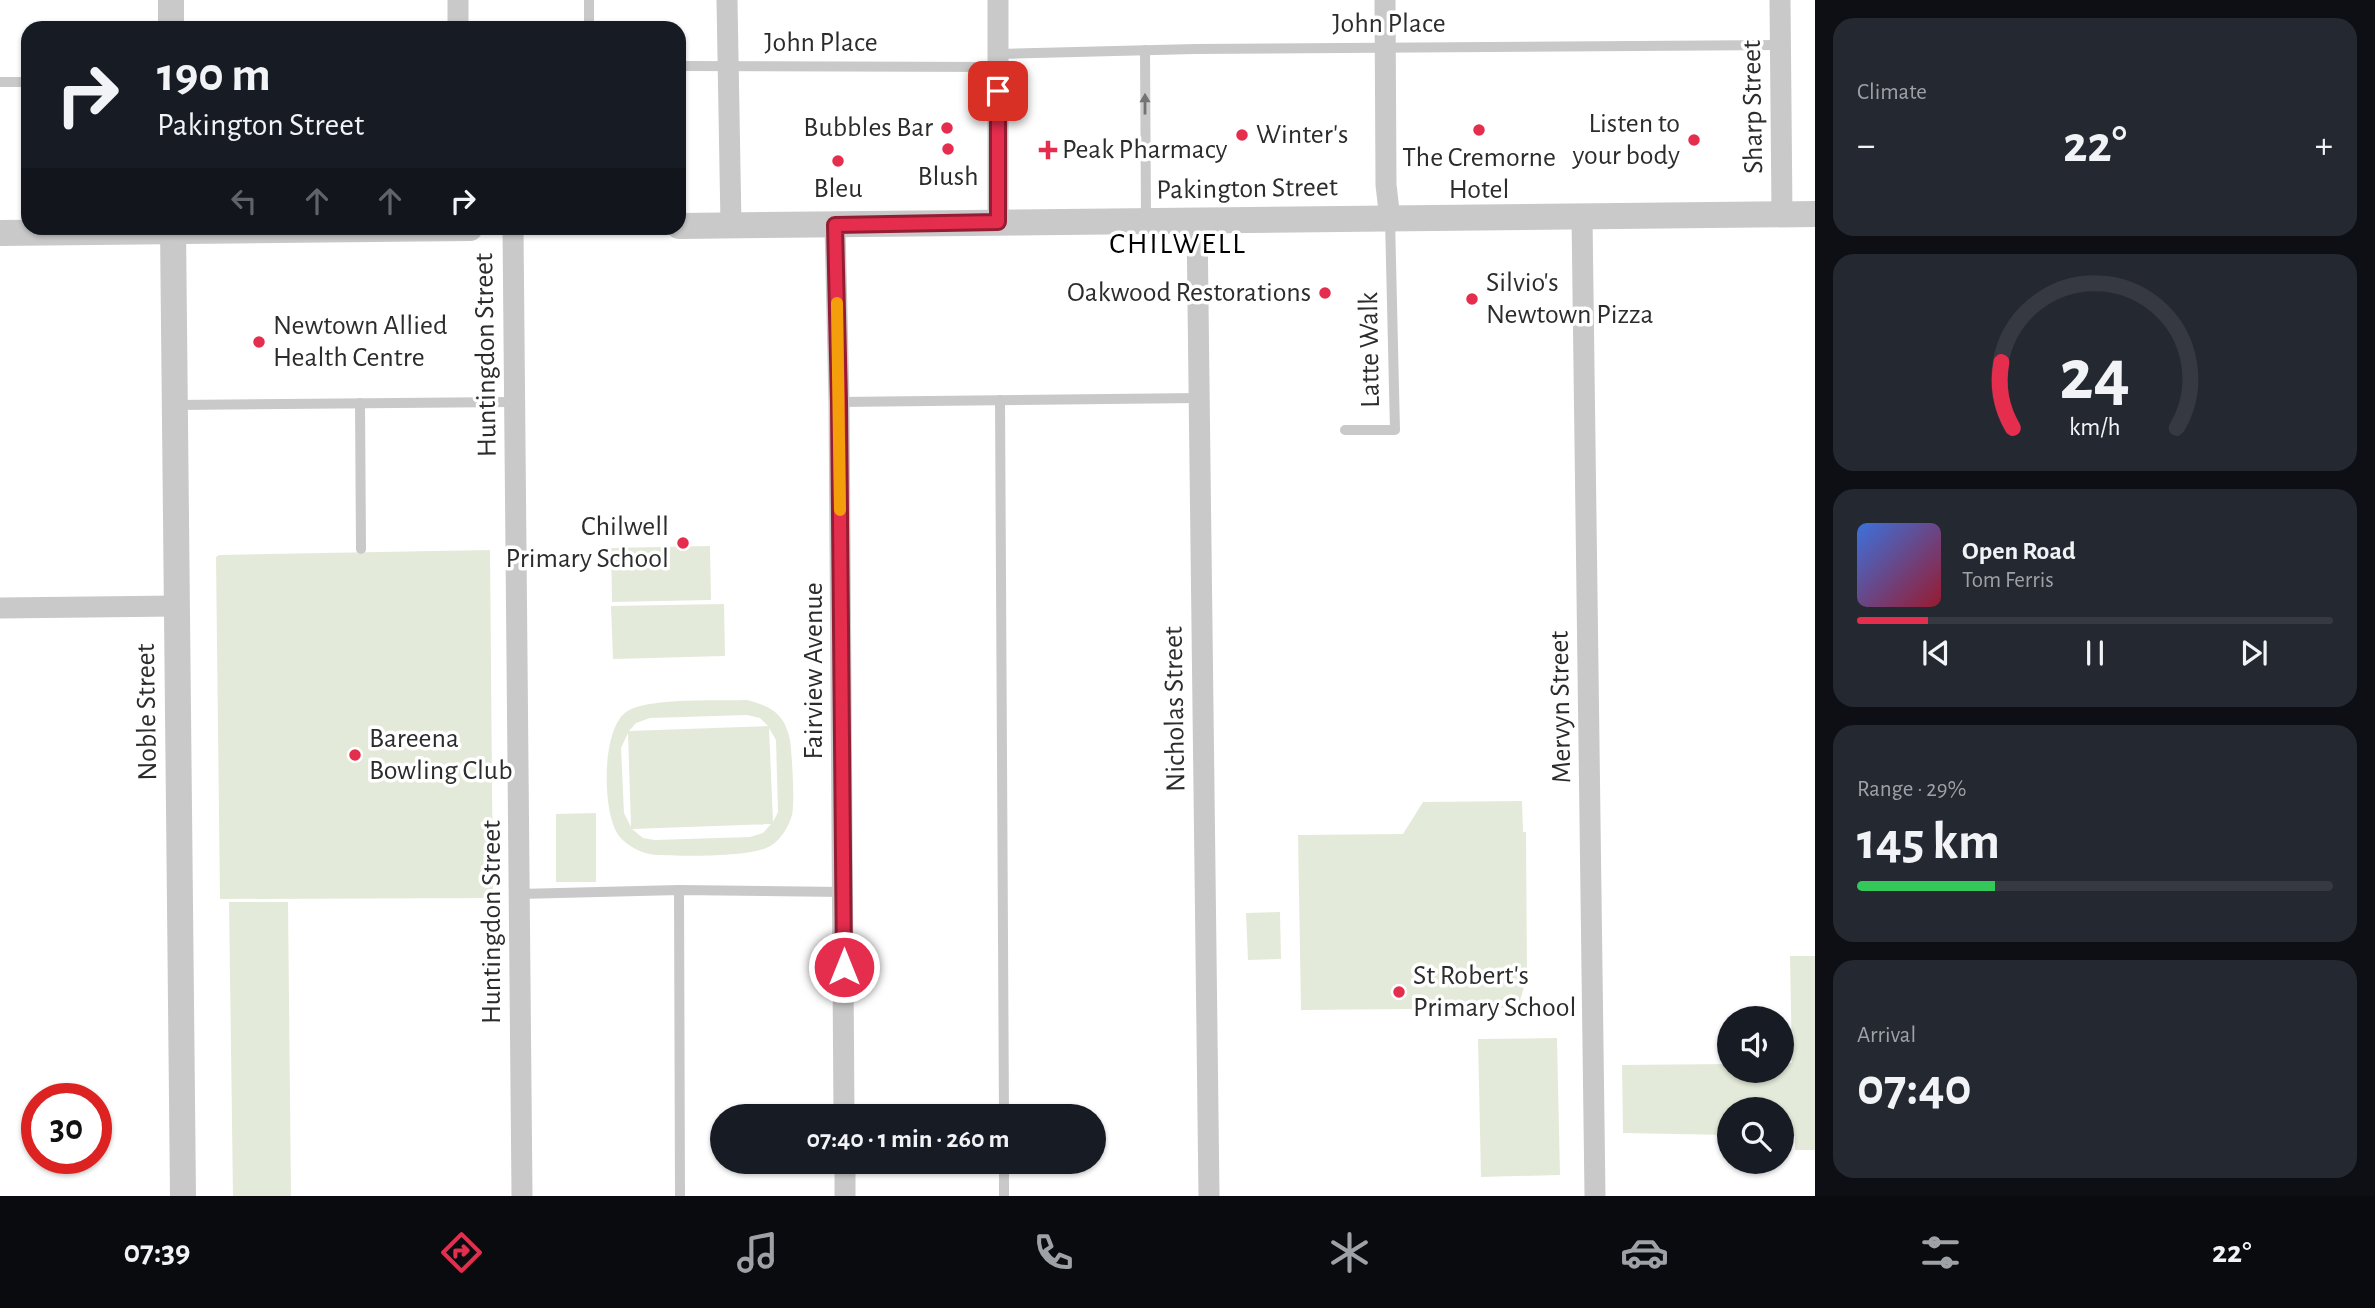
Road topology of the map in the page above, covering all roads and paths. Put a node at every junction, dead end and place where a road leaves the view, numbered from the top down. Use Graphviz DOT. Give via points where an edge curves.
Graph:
graph roads {
  1 [pos="171,0"];
  2 [pos="458,0"];
  3 [pos="589,0"];
  4 [pos="727,0"];
  5 [pos="998,0"];
  6 [pos="1385,0"];
  7 [pos="1780,0"];
  8 [pos="172,21"];
  9 [pos="458,21"];
  10 [pos="589,21"];
  11 [pos="1780,45"];
  12 [pos="1386,47"];
  13 [pos="1145,50"];
  14 [pos="998,61"];
  15 [pos="728,65"];
  16 [pos="686,66"];
  17 [pos="0,82"];
  18 [pos="21,82"];
  19 [pos="1782,214"];
  20 [pos="1815,214"];
  21 [pos="1582,217"];
  22 [pos="1390,219"];
  23 [pos="1197,220"];
  24 [pos="1146,221"];
  25 [pos="998,222"];
  26 [pos="731,225"];
  27 [pos="835,225"];
  28 [pos="686,226"];
  29 [pos="0,233"];
  30 [pos="21,233"];
  31 [pos="174,235"];
  32 [pos="513,235"];
  33 [pos="1199,398"];
  34 [pos="1000,400"];
  35 [pos="515,402"];
  36 [pos="839,402"];
  37 [pos="360,403"];
  38 [pos="176,405"];
  39 [pos="1345,430"];
  40 [pos="361,548"];
  41 [pos="177,606"];
  42 [pos="0,608"];
  43 [pos="679,890"];
  44 [pos="844,892"];
  45 [pos="519,894"];
  46 [pos="845,1104"];
  47 [pos="1004,1104"];
  48 [pos="845,1174"];
  49 [pos="1004,1174"];
  50 [pos="183,1196"];
  51 [pos="522,1196"];
  52 [pos="680,1196"];
  53 [pos="845,1196"];
  54 [pos="1004,1196"];
  55 [pos="1209,1196"];
  56 [pos="1595,1196"];
  1 -- 8 [label="street"];
  2 -- 9 [label="street"];
  3 -- 10 [label="lane"];
  4 -- 15 [label="street"];
  5 -- 14 [label="street"];
  6 -- 12 [label="street"];
  7 -- 11 [label="street, Sharp Street"];
  11 -- 12 [label="lane, John Place"];
  11 -- 19 [label="street, Sharp Street"];
  12 -- 13 [label="lane, John Place"];
  12 -- 22 [label="street"];
  13 -- 14 [label="lane, John Place"];
  24 -- 13 [label="lane, one-way"];
  14 -- 15 [label="lane, John Place"];
  14 -- 25 [label="street"];
  15 -- 16 [label="lane, John Place"];
  15 -- 26 [label="street"];
  17 -- 18 [label="lane"];
  19 -- 20 [label="street, Pakington Street"];
  19 -- 21 [label="street, Pakington Street"];
  21 -- 22 [label="street, Pakington Street"];
  21 -- 56 [label="street, Mervyn Street"];
  22 -- 23 [label="street, Pakington Street"];
  22 -- 39 [label="lane, Latte Walk" via="1395,430"];
  23 -- 24 [label="street, Pakington Street"];
  23 -- 33 [label="street, Nicholas Street"];
  24 -- 25 [label="street, Pakington Street"];
  25 -- 27 [label="street, Pakington Street"];
  26 -- 27 [label="street, Pakington Street"];
  26 -- 28 [label="street, Pakington Street"];
  27 -- 36 [label="street, Fairview Avenue"];
  29 -- 30 [label="street"];
  31 -- 38 [label="street, Noble Street"];
  32 -- 35 [label="street, Huntingdon Street"];
  33 -- 34 [label="lane"];
  33 -- 55 [label="street, Nicholas Street"];
  34 -- 36 [label="lane"];
  34 -- 47 [label="lane"];
  35 -- 37 [label="lane"];
  35 -- 45 [label="street, Huntingdon Street"];
  36 -- 44 [label="street, Fairview Avenue"];
  37 -- 38 [label="lane"];
  37 -- 40 [label="lane"];
  38 -- 41 [label="street, Noble Street"];
  41 -- 42 [label="street"];
  41 -- 50 [label="street, Noble Street"];
  43 -- 44 [label="lane"];
  43 -- 45 [label="lane"];
  43 -- 52 [label="lane"];
  44 -- 46 [label="street, Fairview Avenue"];
  45 -- 51 [label="street, Huntingdon Street"];
  48 -- 53 [label="street"];
  49 -- 54 [label="lane"];
}
